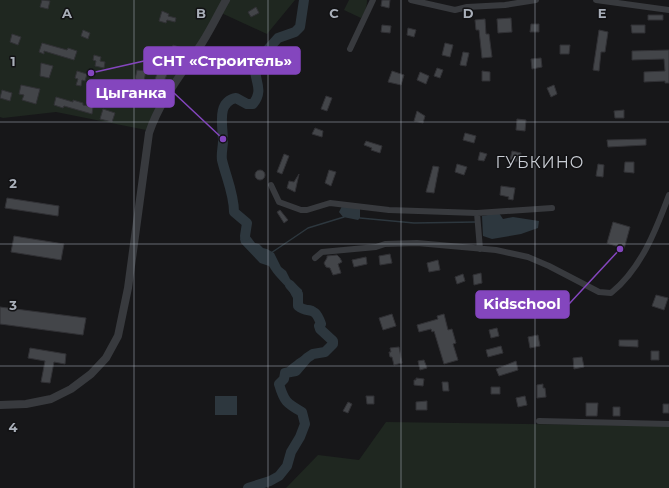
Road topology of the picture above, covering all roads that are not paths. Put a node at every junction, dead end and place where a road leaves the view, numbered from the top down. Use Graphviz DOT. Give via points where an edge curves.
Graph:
graph roads {
  1 [pos="226,0"];
  2 [pos="373,0"];
  3 [pos="411,0"];
  4 [pos="536,0"];
  5 [pos="596,0"];
  6 [pos="669,10"];
  7 [pos="350,49"];
  8 [pos="271,185"];
  9 [pos="669,195"];
  10 [pos="552,208"];
  11 [pos="477,213"];
  12 [pos="480,249"];
  13 [pos="315,258"];
  14 [pos="0,405"];
  15 [pos="539,421"];
  16 [pos="669,424"];
  1 -- 14 [label="street" via="203,42 154,118 149,133 128,288 118,336 113,346 106,358 72,389 51,399 26,404"];
  2 -- 7 [label="street"];
  3 -- 4 [label="street" via="455,10"];
  5 -- 6 [label="street"];
  8 -- 11 [label="street" via="279,202 301,210 330,203 389,210"];
  9 -- 12 [label="street" via="635,267 611,293 599,292 528,257"];
  10 -- 11 [label="street"];
  11 -- 12 [label="street"];
  12 -- 13 [label="street" via="418,243 386,244 322,252"];
  15 -- 16 [label="street"];
}
